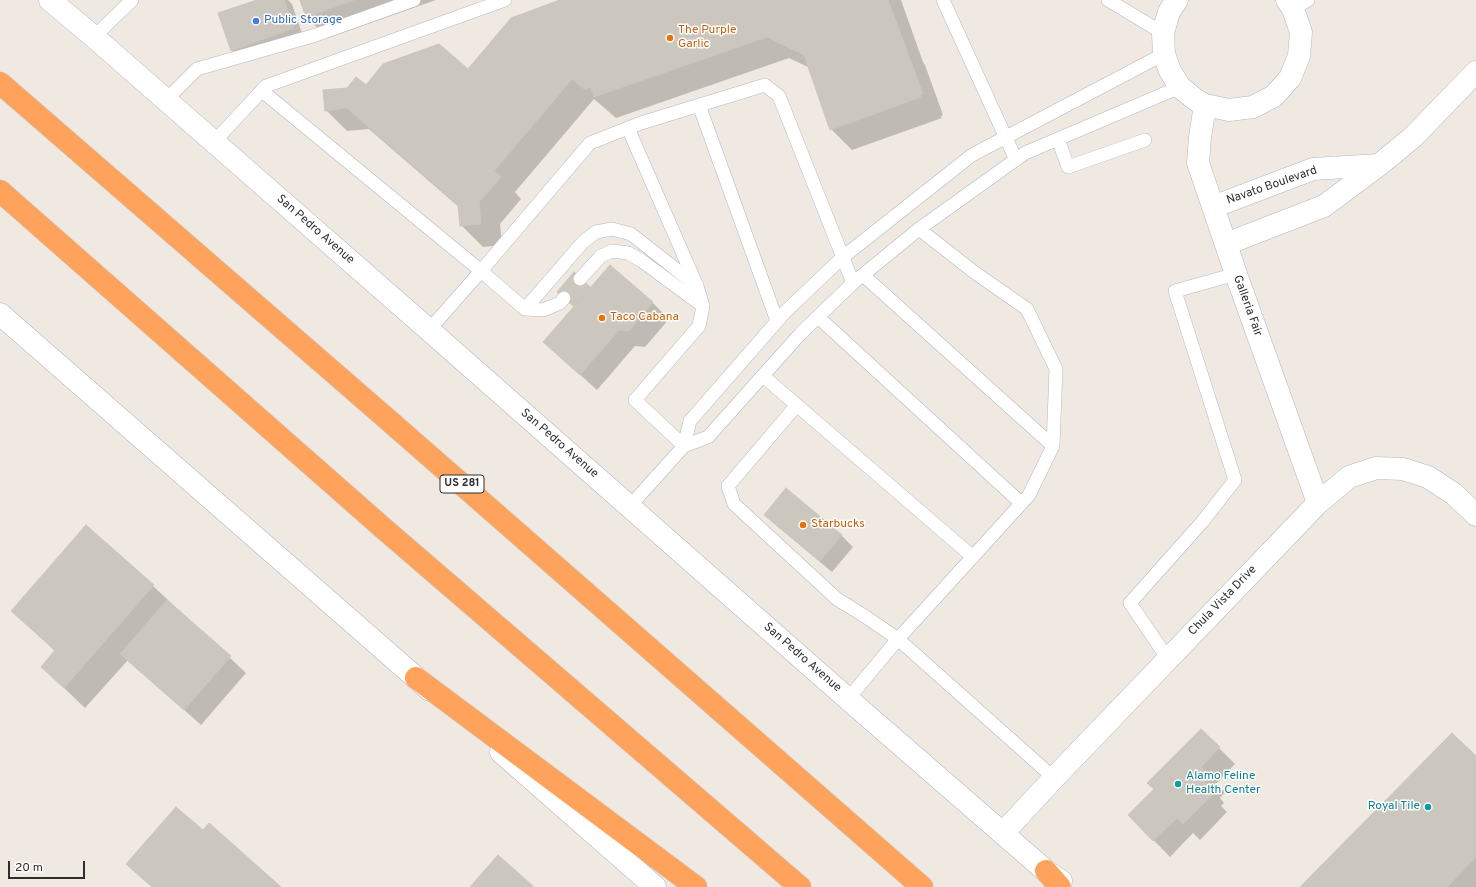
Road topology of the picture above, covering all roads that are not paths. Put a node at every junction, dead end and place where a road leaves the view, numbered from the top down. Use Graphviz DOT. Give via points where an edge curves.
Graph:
graph roads {
  1 [pos="50,0"];
  2 [pos="132,0"];
  3 [pos="414,0"];
  4 [pos="505,0"];
  5 [pos="943,0"];
  6 [pos="1108,0"];
  7 [pos="1177,0"];
  8 [pos="1296,3"];
  9 [pos="1163,33"];
  10 [pos="94,37"];
  11 [pos="1164,54"];
  12 [pos="1476,72"];
  13 [pos="0,83"];
  14 [pos="1180,86"];
  15 [pos="262,91"];
  16 [pos="166,100"];
  17 [pos="699,105"];
  18 [pos="1205,105"];
  19 [pos="628,128"];
  20 [pos="1005,137"];
  21 [pos="1058,139"];
  22 [pos="1145,140"];
  23 [pos="214,142"];
  24 [pos="1016,160"];
  25 [pos="1379,165"];
  26 [pos="0,191"];
  27 [pos="1213,207"];
  28 [pos="919,229"];
  29 [pos="1226,244"];
  30 [pos="843,257"];
  31 [pos="481,271"];
  32 [pos="1236,274"];
  33 [pos="863,275"];
  34 [pos="580,279"];
  35 [pos="852,283"];
  36 [pos="697,286"];
  37 [pos="564,298"];
  38 [pos="703,306"];
  39 [pos="525,309"];
  40 [pos="0,314"];
  41 [pos="818,317"];
  42 [pos="777,321"];
  43 [pos="429,330"];
  44 [pos="763,376"];
  45 [pos="796,406"];
  46 [pos="684,446"];
  47 [pos="1053,446"];
  48 [pos="1021,503"];
  49 [pos="1318,503"];
  50 [pos="630,506"];
  51 [pos="1476,515"];
  52 [pos="973,557"];
  53 [pos="898,639"];
  54 [pos="1168,659"];
  55 [pos="416,678"];
  56 [pos="848,699"];
  57 [pos="1054,778"];
  58 [pos="1003,833"];
  59 [pos="1053,879"];
  60 [pos="655,887"];
  61 [pos="696,887"];
  62 [pos="800,887"];
  63 [pos="922,887"];
  64 [pos="1068,887"];
  1 -- 10 [label="main road, San Pedro Avenue"];
  2 -- 10 [label="lane"];
  3 -- 16 [label="lane" via="316,35 197,69"];
  4 -- 15 [label="lane" via="266,86"];
  5 -- 20 [label="lane"];
  6 -- 9 [label="lane"];
  7 -- 9 [label="main road" via="1169,12"];
  8 -- 18 [label="main road" via="1301,32 1299,56 1290,78 1274,96 1253,107 1229,110"];
  9 -- 11 [label="main road"];
  10 -- 16 [label="main road, San Pedro Avenue"];
  11 -- 14 [label="main road" via="1170,71"];
  11 -- 20 [label="lane"];
  12 -- 25 [label="main road" via="1413,137"];
  13 -- 63 [label="highway, US 281"];
  14 -- 18 [label="main road" via="1187,94"];
  14 -- 21 [label="lane"];
  15 -- 23 [label="lane"];
  15 -- 31 [label="lane"];
  16 -- 23 [label="main road, San Pedro Avenue"];
  17 -- 19 [label="lane"];
  17 -- 30 [label="lane" via="765,85 779,96"];
  17 -- 42 [label="lane"];
  18 -- 27 [label="main road, Galleria Fair" via="1198,163"];
  19 -- 31 [label="lane" via="590,143"];
  19 -- 36 [label="lane"];
  20 -- 24 [label="lane"];
  20 -- 30 [label="lane" via="972,155"];
  21 -- 22 [label="lane" via="1068,167"];
  21 -- 24 [label="lane" via="1025,153"];
  23 -- 43 [label="main road, San Pedro Avenue"];
  24 -- 28 [label="lane"];
  25 -- 27 [label="main road, Navato Boulevard" via="1313,169"];
  25 -- 29 [label="main road" via="1324,206"];
  26 -- 62 [label="highway" via="377,522"];
  27 -- 29 [label="main road, Galleria Fair"];
  28 -- 33 [label="lane"];
  28 -- 47 [label="lane" via="1027,309 1056,369"];
  29 -- 32 [label="main road, Galleria Fair"];
  30 -- 35 [label="lane"];
  30 -- 42 [label="lane"];
  31 -- 39 [label="lane"];
  31 -- 43 [label="lane"];
  32 -- 49 [label="main road, Galleria Fair"];
  32 -- 54 [label="lane" via="1175,291 1235,480 1203,521 1130,603"];
  33 -- 35 [label="lane"];
  33 -- 47 [label="lane"];
  34 -- 38 [label="lane" via="601,256 612,251 628,253"];
  35 -- 41 [label="lane"];
  36 -- 38 [label="lane"];
  36 -- 39 [label="lane" via="631,234 612,229 596,232 582,242"];
  37 -- 39 [label="lane" via="560,303 543,310"];
  38 -- 46 [label="lane" via="699,326 635,400"];
  40 -- 55 [label="main road"];
  41 -- 44 [label="lane"];
  41 -- 48 [label="lane"];
  42 -- 46 [label="lane" via="690,421"];
  43 -- 50 [label="main road, San Pedro Avenue"];
  44 -- 45 [label="lane"];
  44 -- 46 [label="lane" via="708,437"];
  45 -- 52 [label="lane"];
  45 -- 53 [label="lane" via="728,486 734,504 837,599"];
  46 -- 50 [label="lane"];
  47 -- 48 [label="lane" via="1029,495"];
  48 -- 52 [label="lane"];
  49 -- 51 [label="main road, Chula Vista Drive" via="1349,477 1376,468 1403,469 1428,477 1454,494"];
  49 -- 54 [label="main road, Chula Vista Drive"];
  50 -- 56 [label="main road, San Pedro Avenue"];
  52 -- 53 [label="lane"];
  53 -- 56 [label="lane"];
  53 -- 57 [label="lane"];
  54 -- 57 [label="main road, Chula Vista Drive"];
  55 -- 60 [label="main road"];
  55 -- 61 [label="highway"];
  56 -- 58 [label="main road, San Pedro Avenue"];
  57 -- 58 [label="main road, Chula Vista Drive"];
  58 -- 59 [label="main road, San Pedro Avenue"];
  59 -- 64 [label="main road, San Pedro Avenue"];
}
